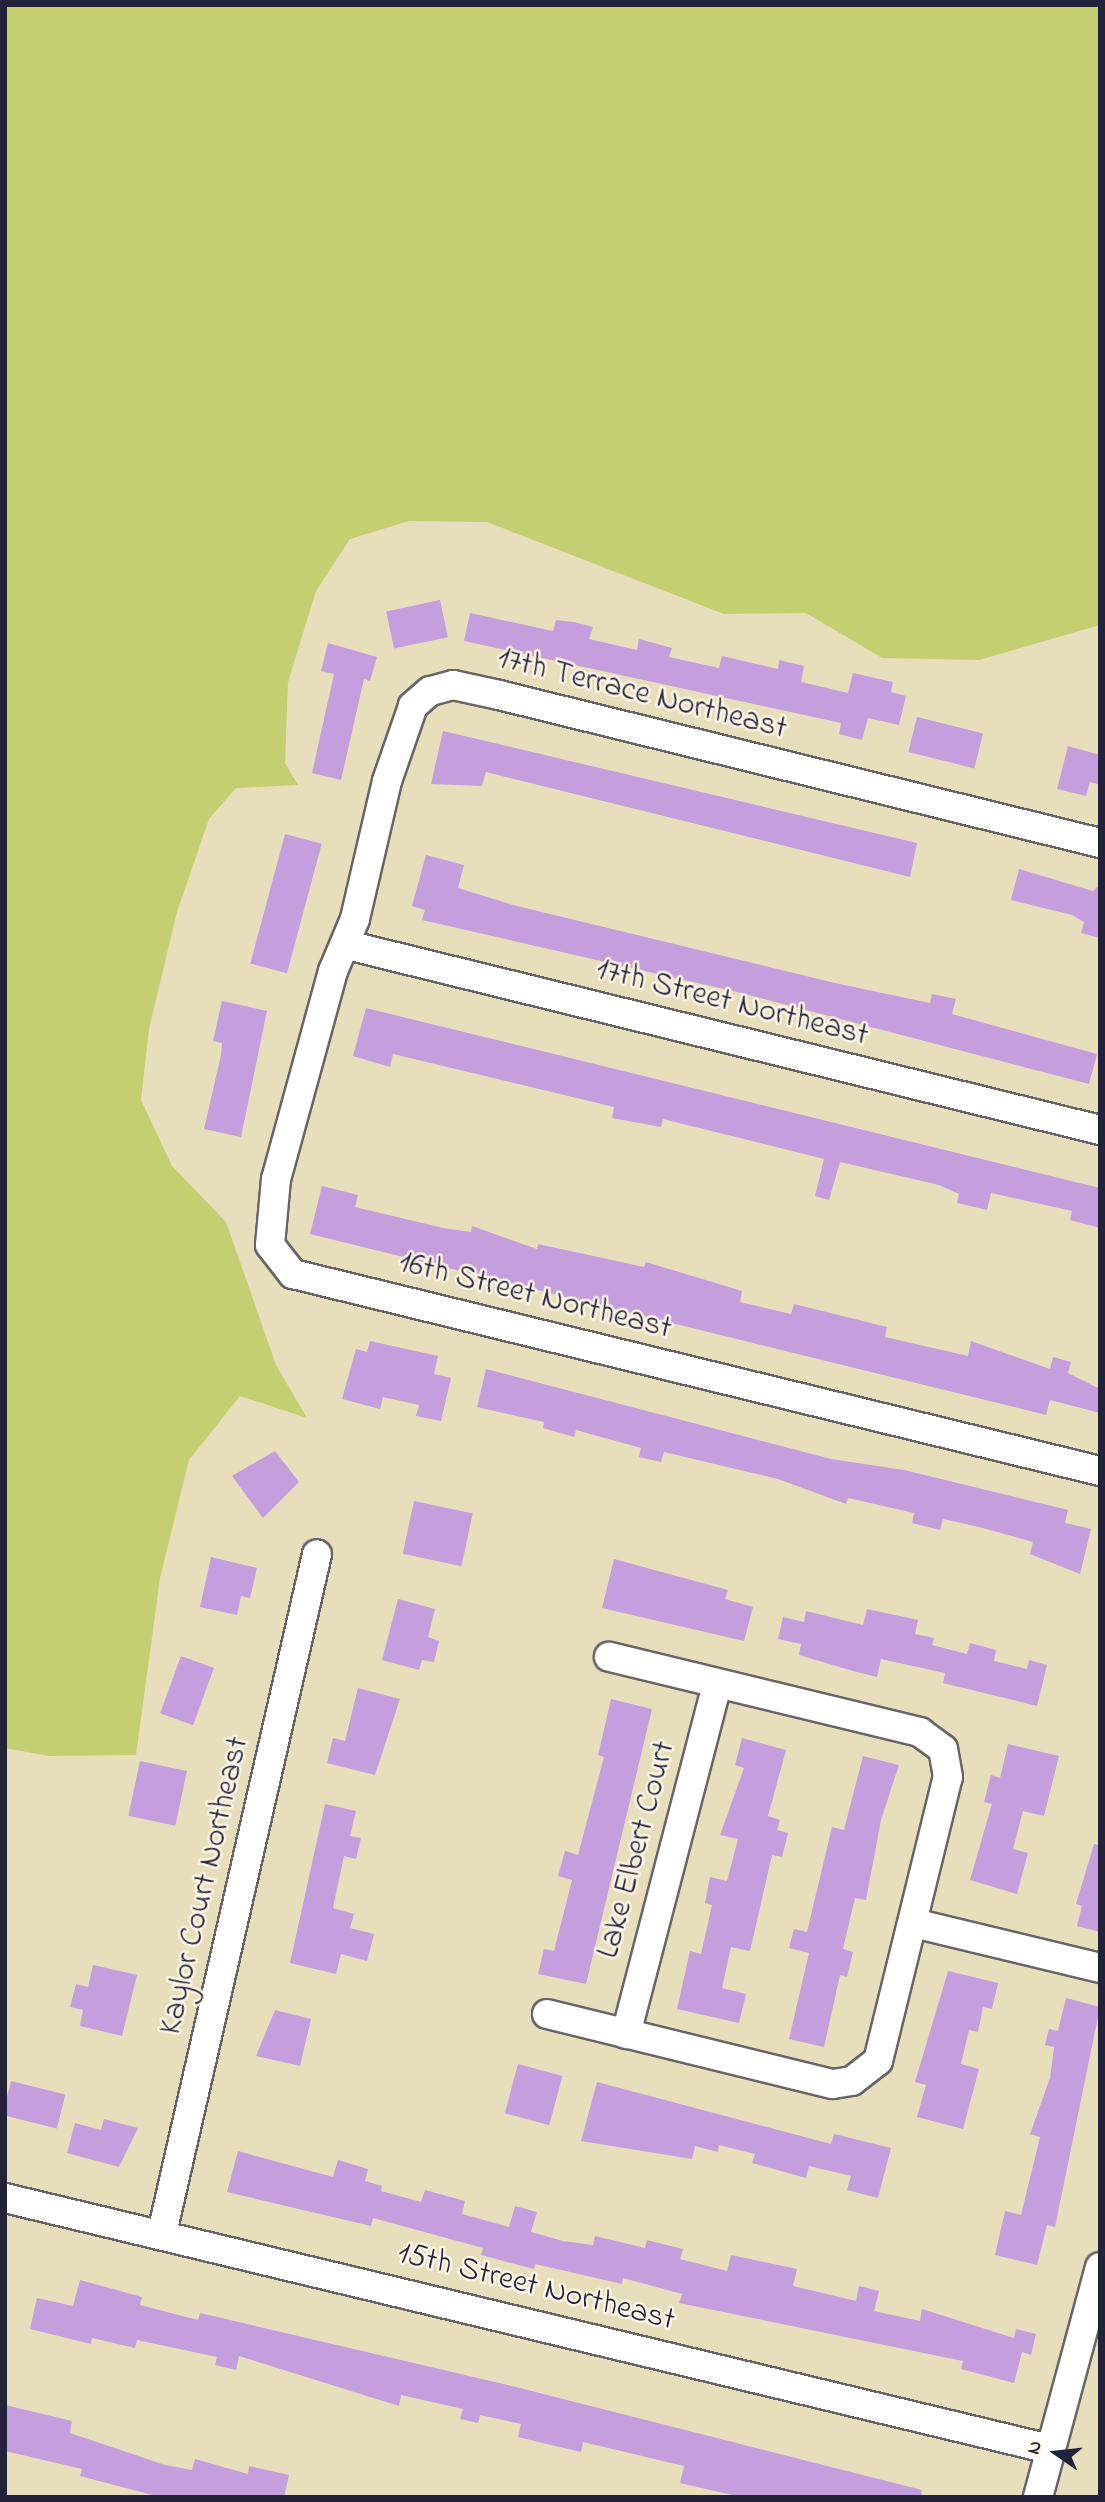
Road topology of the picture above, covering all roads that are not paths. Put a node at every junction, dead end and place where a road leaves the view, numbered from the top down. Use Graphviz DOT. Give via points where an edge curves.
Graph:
graph roads {
  1 [pos="1100,843"];
  2 [pos="347,945"];
  3 [pos="1100,1130"];
  4 [pos="1100,1471"];
  5 [pos="317,1554"];
  6 [pos="609,1657"];
  7 [pos="718,1684"];
  8 [pos="913,1923"];
  9 [pos="1100,1968"];
  10 [pos="547,2014"];
  11 [pos="626,2034"];
  12 [pos="5,2198"];
  13 [pos="162,2233"];
  14 [pos="1098,2284"];
  15 [pos="1050,2449"];
  16 [pos="1038,2497"];
  1 -- 2 [label="street, 17th Terrace Northeast" via="453,685 430,691 413,706 387,781"];
  2 -- 3 [label="street, 17th Street Northeast"];
  2 -- 4 [label="street, 16th Street Northeast" via="334,971 276,1179 270,1245 293,1274"];
  5 -- 13 [label="street, Kaylor Court Northeast"];
  6 -- 7 [label="street"];
  7 -- 8 [label="street" via="920,1732 943,1749 948,1777"];
  7 -- 11 [label="street, Lake Elbert Court"];
  8 -- 9 [label="street"];
  8 -- 11 [label="street" via="878,2061 852,2081 833,2084"];
  10 -- 11 [label="street"];
  12 -- 13 [label="street, 15th Street Northeast"];
  13 -- 15 [label="street, 15th Street Northeast"];
  14 -- 15 [label="street"];
  15 -- 16 [label="street"];
}
